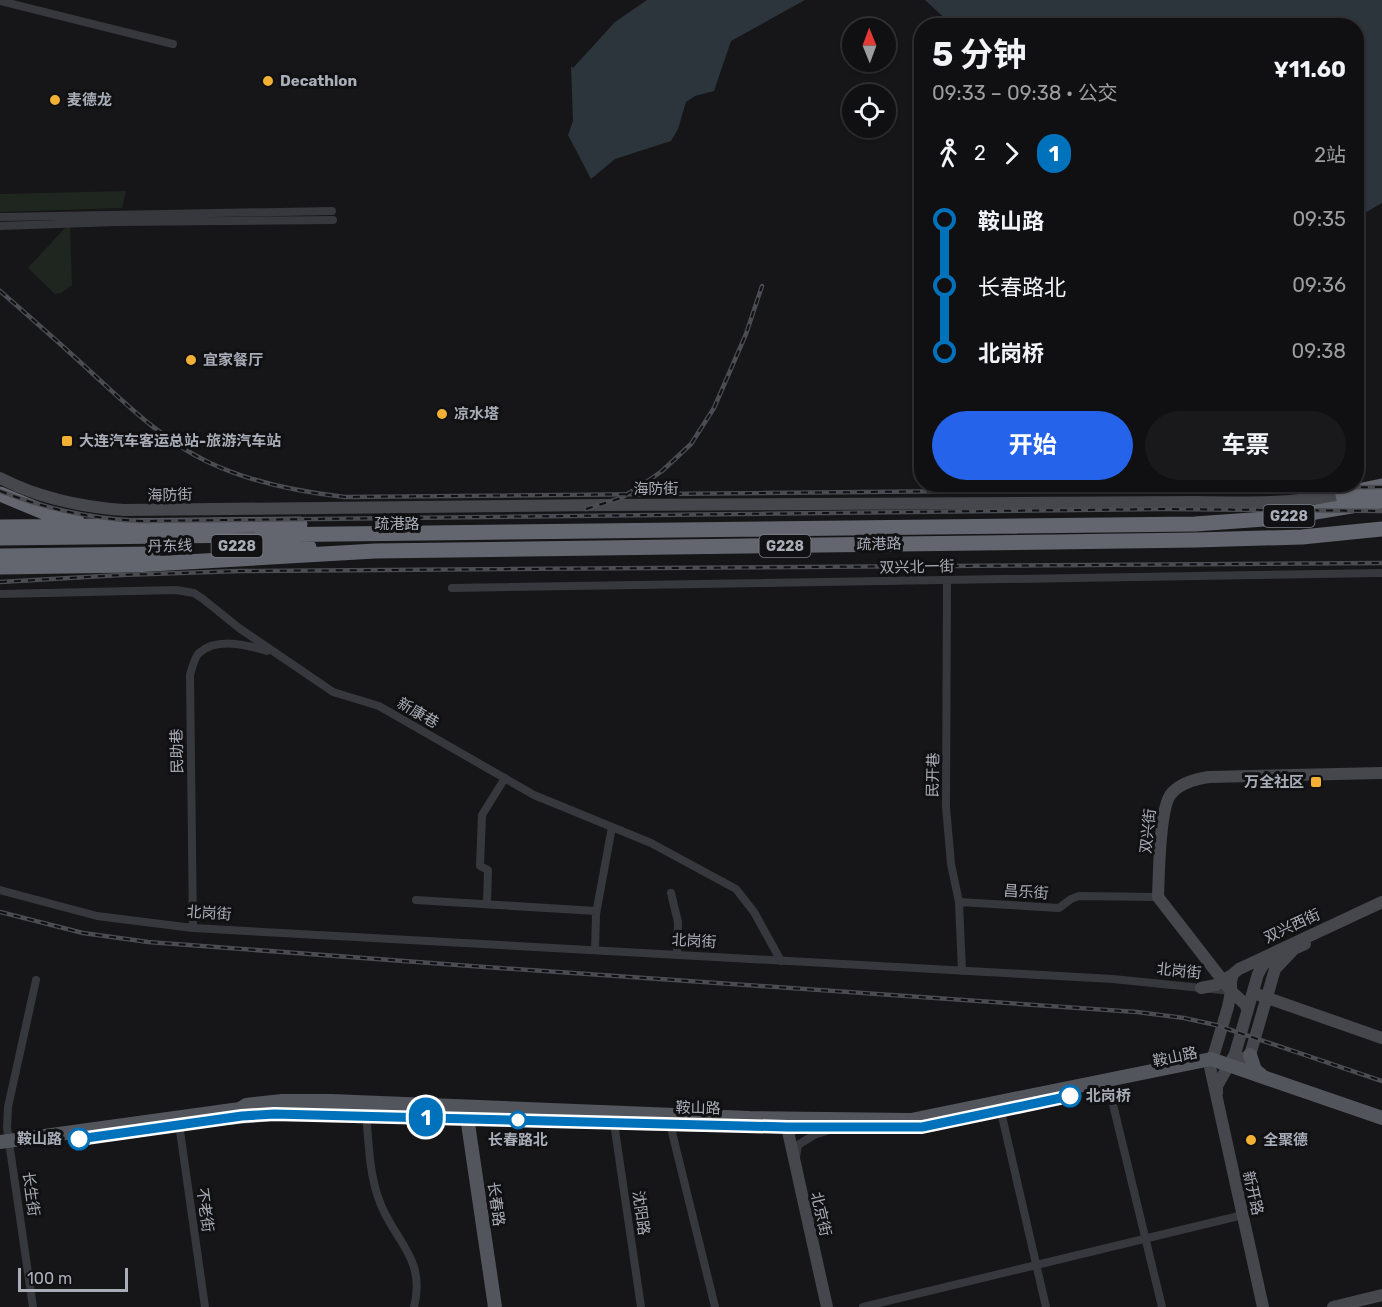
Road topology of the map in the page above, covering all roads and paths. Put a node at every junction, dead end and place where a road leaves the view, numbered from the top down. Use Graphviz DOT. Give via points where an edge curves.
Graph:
graph roads {
  1 [pos="0,1"];
  2 [pos="173,44"];
  3 [pos="0,217"];
  4 [pos="0,226"];
  5 [pos="0,478"];
  6 [pos="0,494"];
  7 [pos="1378,495"];
  8 [pos="1343,496"];
  9 [pos="113,526"];
  10 [pos="0,527"];
  11 [pos="269,530"];
  12 [pos="1382,530"];
  13 [pos="0,538"];
  14 [pos="0,548"];
  15 [pos="375,551"];
  16 [pos="0,556"];
  17 [pos="135,559"];
  18 [pos="0,567"];
  19 [pos="1382,573"];
  20 [pos="947,580"];
  21 [pos="452,588"];
  22 [pos="0,594"];
  23 [pos="239,628"];
  24 [pos="222,644"];
  25 [pos="273,652"];
  26 [pos="1382,773"];
  27 [pos="505,778"];
  28 [pos="612,827"];
  29 [pos="0,890"];
  30 [pos="670,893"];
  31 [pos="1158,897"];
  32 [pos="416,900"];
  33 [pos="959,902"];
  34 [pos="1382,902"];
  35 [pos="487,903"];
  36 [pos="1382,910"];
  37 [pos="596,911"];
  38 [pos="193,928"];
  39 [pos="1294,949"];
  40 [pos="595,950"];
  41 [pos="1269,953"];
  42 [pos="677,954"];
  43 [pos="781,961"];
  44 [pos="962,970"];
  45 [pos="1258,974"];
  46 [pos="1228,977"];
  47 [pos="36,980"];
  48 [pos="1201,988"];
  49 [pos="1231,991"];
  50 [pos="1267,997"];
  51 [pos="1249,1004"];
  52 [pos="1286,1004"];
  53 [pos="1261,1016"];
  54 [pos="1382,1038"];
  55 [pos="1250,1055"];
  56 [pos="1209,1059"];
  57 [pos="1230,1064"];
  58 [pos="1261,1075"];
  59 [pos="1109,1088"];
  60 [pos="1216,1097"];
  61 [pos="1000,1107"];
  62 [pos="466,1112"];
  63 [pos="366,1115"];
  64 [pos="1382,1118"];
  65 [pos="179,1121"];
  66 [pos="614,1123"];
  67 [pos="670,1124"];
  68 [pos="1382,1126"];
  69 [pos="787,1127"];
  70 [pos="839,1127"];
  71 [pos="5,1146"];
  72 [pos="795,1164"];
  73 [pos="1243,1215"];
  74 [pos="1146,1238"];
  75 [pos="1037,1265"];
  76 [pos="1382,1295"];
  77 [pos="33,1307"];
  78 [pos="205,1307"];
  79 [pos="414,1307"];
  80 [pos="495,1307"];
  81 [pos="641,1307"];
  82 [pos="715,1307"];
  83 [pos="827,1307"];
  84 [pos="863,1307"];
  85 [pos="1046,1307"];
  86 [pos="1162,1307"];
  87 [pos="1263,1307"];
  88 [pos="1333,1307"];
  1 -- 2 [label="street"];
  3 -- 4 [label="street" via="333,215"];
  5 -- 8 [label="street, 海防街" via="63,500 124,510 1273,503"];
  6 -- 9 [label="highway, G228" via="51,514"];
  7 -- 8 [label="highway"];
  7 -- 11 [label="highway, 疏港路 / G228" via="1280,518 1195,524 753,529 687,524"];
  9 -- 10 [label="highway"];
  9 -- 11 [label="highway, 疏港路 / G228"];
  11 -- 13 [label="highway"];
  12 -- 15 [label="highway, 疏港路 / G228" via="1196,540"];
  14 -- 15 [label="highway, 丹东线 / G228" via="269,545"];
  15 -- 17 [label="highway" via="269,558 211,553"];
  16 -- 17 [label="highway"];
  17 -- 18 [label="highway"];
  19 -- 20 [label="street, 双兴北一街"];
  20 -- 21 [label="street, 双兴北一街"];
  20 -- 33 [label="street, 民开巷" via="946,807"];
  22 -- 23 [label="street, 新康巷" via="186,591 203,599"];
  23 -- 24 [label="street" via="232,641"];
  23 -- 25 [label="street, 新康巷"];
  24 -- 25 [label="street" via="242,644"];
  24 -- 38 [label="street, 民助巷" via="197,654 190,675"];
  25 -- 27 [label="street, 新康巷" via="333,692 379,706"];
  26 -- 31 [label="street, 双兴街" via="1209,777 1180,786 1171,794 1164,814"];
  27 -- 28 [label="street, 新康巷" via="534,795"];
  27 -- 35 [label="street" via="482,815 480,866 488,870"];
  28 -- 37 [label="street"];
  28 -- 43 [label="street, 新康巷" via="651,843 736,889 754,912"];
  29 -- 38 [label="street, 北岗街" via="97,916"];
  30 -- 42 [label="street" via="678,922"];
  31 -- 33 [label="street, 昌乐街" via="1079,896 1059,908"];
  31 -- 46 [label="street"];
  32 -- 35 [label="street"];
  33 -- 44 [label="street, 民开巷"];
  34 -- 41 [label="street, 双兴西街"];
  35 -- 37 [label="street"];
  36 -- 39 [label="street, 双兴西街"];
  37 -- 40 [label="street"];
  38 -- 40 [label="street, 北岗街"];
  39 -- 45 [label="street" via="1267,961"];
  39 -- 50 [label="street, 双兴西街" via="1275,969"];
  40 -- 42 [label="street, 北岗街"];
  41 -- 45 [label="street" via="1259,964"];
  41 -- 46 [label="street, 双兴西街"];
  42 -- 43 [label="street, 北岗街"];
  43 -- 44 [label="street, 北岗街"];
  44 -- 48 [label="street, 北岗街"];
  45 -- 51 [label="street"];
  46 -- 48 [label="street, 双兴西街"];
  46 -- 49 [label="street"];
  47 -- 71 [label="street, 长生街" via="8,1107"];
  48 -- 49 [label="street, 北岗街"];
  49 -- 51 [label="street"];
  49 -- 56 [label="street"];
  50 -- 51 [label="street"];
  50 -- 52 [label="street"];
  50 -- 53 [label="street, 双兴西街"];
  51 -- 53 [label="street" via="1259,1009"];
  51 -- 57 [label="street"];
  52 -- 53 [label="street"];
  52 -- 54 [label="street"];
  53 -- 55 [label="street"];
  55 -- 57 [label="street"];
  55 -- 58 [label="main road"];
  56 -- 57 [label="main road, 鞍山路"];
  56 -- 59 [label="main road, 鞍山路"];
  56 -- 60 [label="street, 新开路"];
  56 -- 61 [label="main road, 鞍山路"];
  57 -- 58 [label="main road"];
  57 -- 60 [label="street" via="1217,1086"];
  57 -- 68 [label="main road, 鞍山路"];
  58 -- 64 [label="main road"];
  59 -- 61 [label="main road, 鞍山路"];
  59 -- 74 [label="street"];
  60 -- 73 [label="street, 新开路"];
  61 -- 62 [label="main road, 鞍山路" via="911,1120"];
  61 -- 70 [label="main road, 鞍山路" via="922,1127"];
  61 -- 75 [label="street"];
  62 -- 63 [label="main road, 鞍山路"];
  62 -- 65 [label="main road, 鞍山路" via="282,1101"];
  62 -- 66 [label="main road, 鞍山路"];
  62 -- 80 [label="main road, 长春路"];
  63 -- 65 [label="main road, 鞍山路"];
  63 -- 79 [label="street" via="371,1174 378,1200 410,1255 418,1280"];
  65 -- 71 [label="main road, 鞍山路"];
  65 -- 78 [label="street, 不老街"];
  66 -- 67 [label="main road, 鞍山路"];
  66 -- 81 [label="street, 沈阳路"];
  67 -- 69 [label="main road, 鞍山路"];
  67 -- 82 [label="street"];
  69 -- 70 [label="main road, 鞍山路"];
  69 -- 72 [label="street, 北京街"];
  70 -- 72 [label="street" via="798,1145"];
  71 -- 77 [label="street, 长生街"];
  72 -- 83 [label="street, 北京街"];
  73 -- 74 [label="street"];
  73 -- 87 [label="street, 新开路"];
  74 -- 75 [label="street"];
  74 -- 86 [label="street"];
  75 -- 84 [label="street"];
  75 -- 85 [label="street"];
  76 -- 88 [label="street"];
}
